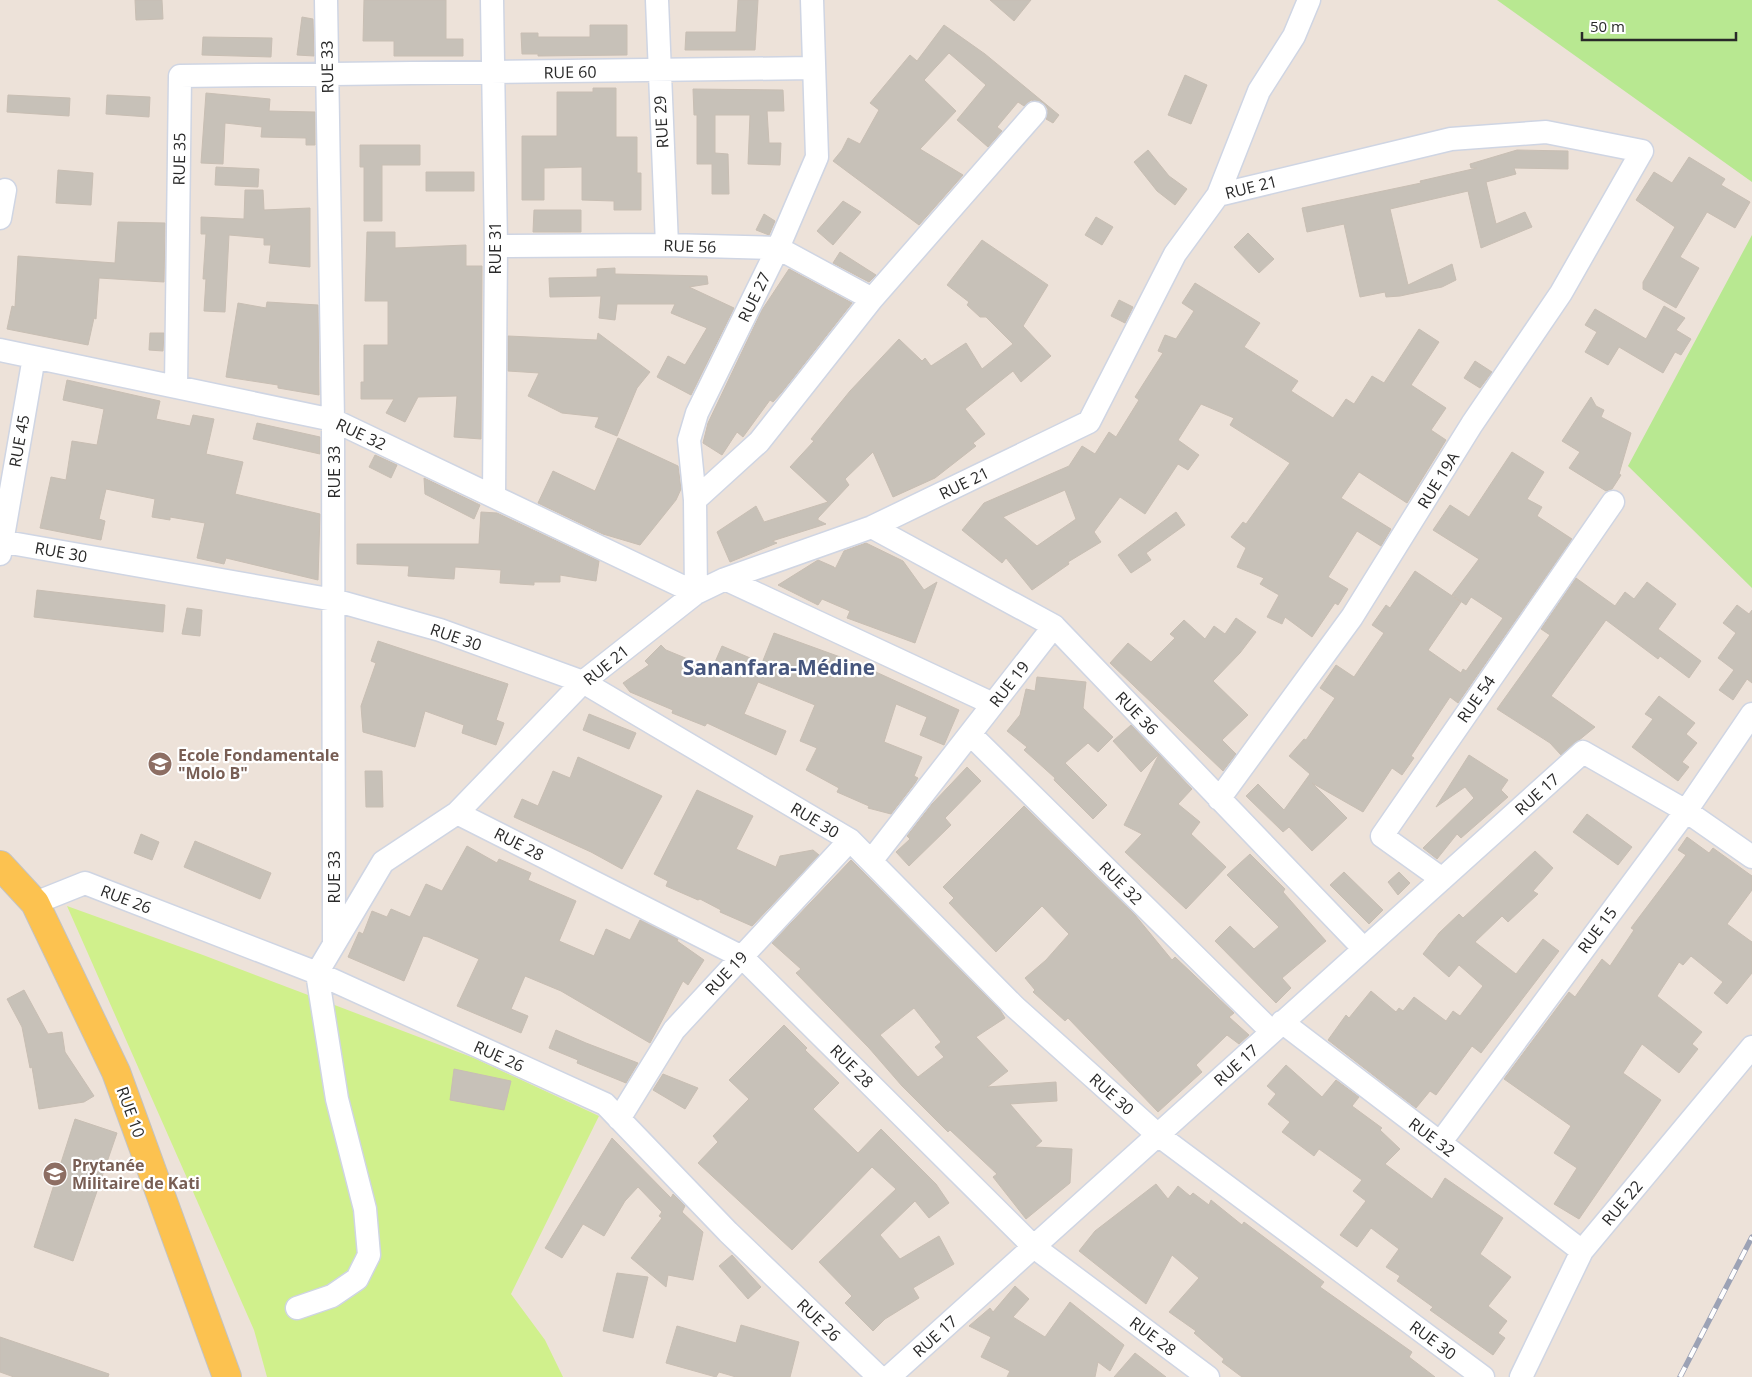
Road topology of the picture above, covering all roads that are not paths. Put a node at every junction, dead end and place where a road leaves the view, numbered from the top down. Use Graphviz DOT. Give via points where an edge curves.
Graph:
graph roads {
  1 [pos="326,0"];
  2 [pos="492,0"];
  3 [pos="657,0"];
  4 [pos="812,0"];
  5 [pos="1310,0"];
  6 [pos="812,68"];
  7 [pos="659,70"];
  8 [pos="494,72"];
  9 [pos="326,76"];
  10 [pos="1035,113"];
  11 [pos="1642,151"];
  12 [pos="5,190"];
  13 [pos="1218,195"];
  14 [pos="0,218"];
  15 [pos="667,244"];
  16 [pos="496,246"];
  17 [pos="778,248"];
  18 [pos="872,299"];
  19 [pos="0,350"];
  20 [pos="34,357"];
  21 [pos="176,387"];
  22 [pos="334,420"];
  23 [pos="494,496"];
  24 [pos="695,500"];
  25 [pos="1613,502"];
  26 [pos="872,527"];
  27 [pos="1,545"];
  28 [pos="724,579"];
  29 [pos="696,593"];
  30 [pos="334,600"];
  31 [pos="1054,626"];
  32 [pos="584,682"];
  33 [pos="993,704"];
  34 [pos="1752,714"];
  35 [pos="970,734"];
  36 [pos="1220,799"];
  37 [pos="1686,810"];
  38 [pos="457,813"];
  39 [pos="850,840"];
  40 [pos="1752,857"];
  41 [pos="871,861"];
  42 [pos="0,865"];
  43 [pos="1442,879"];
  44 [pos="35,903"];
  45 [pos="334,944"];
  46 [pos="1364,949"];
  47 [pos="742,957"];
  48 [pos="316,973"];
  49 [pos="1277,1027"];
  50 [pos="1752,1047"];
  51 [pos="619,1119"];
  52 [pos="1158,1135"];
  53 [pos="1440,1143"];
  54 [pos="1034,1247"];
  55 [pos="1582,1251"];
  56 [pos="297,1308"];
  57 [pos="227,1377"];
  58 [pos="879,1377"];
  59 [pos="889,1377"];
  60 [pos="1208,1377"];
  61 [pos="1483,1377"];
  62 [pos="1521,1377"];
  1 -- 9 [label="street, RUE 33"];
  2 -- 8 [label="street, RUE 31"];
  3 -- 7 [label="street, RUE 29"];
  4 -- 6 [label="street, RUE 27"];
  5 -- 13 [label="street" via="1294,36 1259,91"];
  6 -- 7 [label="street, RUE 60"];
  6 -- 17 [label="street, RUE 27" via="817,157"];
  7 -- 8 [label="street, RUE 60"];
  7 -- 15 [label="street, RUE 29"];
  8 -- 9 [label="street, RUE 60"];
  8 -- 16 [label="street, RUE 31"];
  9 -- 21 [label="street, RUE 35" via="180,76"];
  9 -- 22 [label="street, RUE 33"];
  10 -- 18 [label="street"];
  11 -- 13 [label="street, RUE 21" via="1546,132 1451,139"];
  11 -- 36 [label="street, RUE 19A" via="1561,293 1472,424 1352,616"];
  12 -- 14 [label="street"];
  13 -- 26 [label="street, RUE 21" via="1174,254 1089,422"];
  15 -- 16 [label="street, RUE 56"];
  15 -- 17 [label="street, RUE 56"];
  16 -- 23 [label="street, RUE 31"];
  17 -- 18 [label="street, RUE 56"];
  17 -- 24 [label="street, RUE 27" via="696,413 689,440"];
  18 -- 24 [label="street" via="759,442"];
  19 -- 20 [label="street, RUE 32"];
  20 -- 21 [label="street, RUE 32"];
  20 -- 27 [label="street, RUE 45"];
  21 -- 22 [label="street, RUE 32"];
  22 -- 23 [label="street, RUE 32"];
  22 -- 30 [label="street, RUE 33"];
  23 -- 29 [label="street, RUE 32"];
  24 -- 29 [label="street, RUE 27"];
  25 -- 43 [label="street, RUE 54" via="1382,836"];
  26 -- 28 [label="street, RUE 21"];
  26 -- 31 [label="street, RUE 36"];
  27 -- 30 [label="street, RUE 30"];
  28 -- 29 [label="street, RUE 21"];
  28 -- 33 [label="street"];
  29 -- 32 [label="street, RUE 21"];
  30 -- 32 [label="street, RUE 30" via="440,630"];
  30 -- 45 [label="street, RUE 33"];
  31 -- 33 [label="street, RUE 19"];
  31 -- 36 [label="street, RUE 36"];
  32 -- 38 [label="street, RUE 21"];
  32 -- 39 [label="street, RUE 30"];
  33 -- 35 [label="street, RUE 19"];
  34 -- 37 [label="street, RUE 15"];
  35 -- 41 [label="street, RUE 19"];
  35 -- 49 [label="street, RUE 32"];
  36 -- 46 [label="street, RUE 36"];
  37 -- 40 [label="street"];
  37 -- 43 [label="street, RUE 17" via="1583,752"];
  37 -- 53 [label="street, RUE 15"];
  38 -- 45 [label="street, RUE 21" via="383,862"];
  38 -- 47 [label="street, RUE 28"];
  39 -- 41 [label="street, RUE 30"];
  39 -- 47 [label="street, RUE 19"];
  41 -- 52 [label="street, RUE 30" via="1015,1007"];
  42 -- 44 [label="main road, RUE 10"];
  43 -- 46 [label="street, RUE 17"];
  44 -- 48 [label="street, RUE 26" via="85,883"];
  44 -- 57 [label="main road, RUE 10" via="116,1072"];
  45 -- 48 [label="street, RUE 21"];
  46 -- 49 [label="street, RUE 17"];
  47 -- 51 [label="street, RUE 19" via="674,1030"];
  47 -- 54 [label="street, RUE 28"];
  48 -- 51 [label="street, RUE 26" via="605,1104"];
  48 -- 56 [label="street" via="338,1099 365,1209 369,1255 357,1278 332,1296"];
  49 -- 52 [label="street, RUE 17"];
  49 -- 53 [label="street, RUE 32"];
  50 -- 55 [label="street, RUE 22"];
  51 -- 58 [label="street, RUE 26" via="728,1232"];
  52 -- 54 [label="street, RUE 17"];
  52 -- 61 [label="street, RUE 30"];
  53 -- 55 [label="street, RUE 32"];
  54 -- 59 [label="street, RUE 17"];
  54 -- 60 [label="street, RUE 28"];
  55 -- 62 [label="street, RUE 22"];
}
